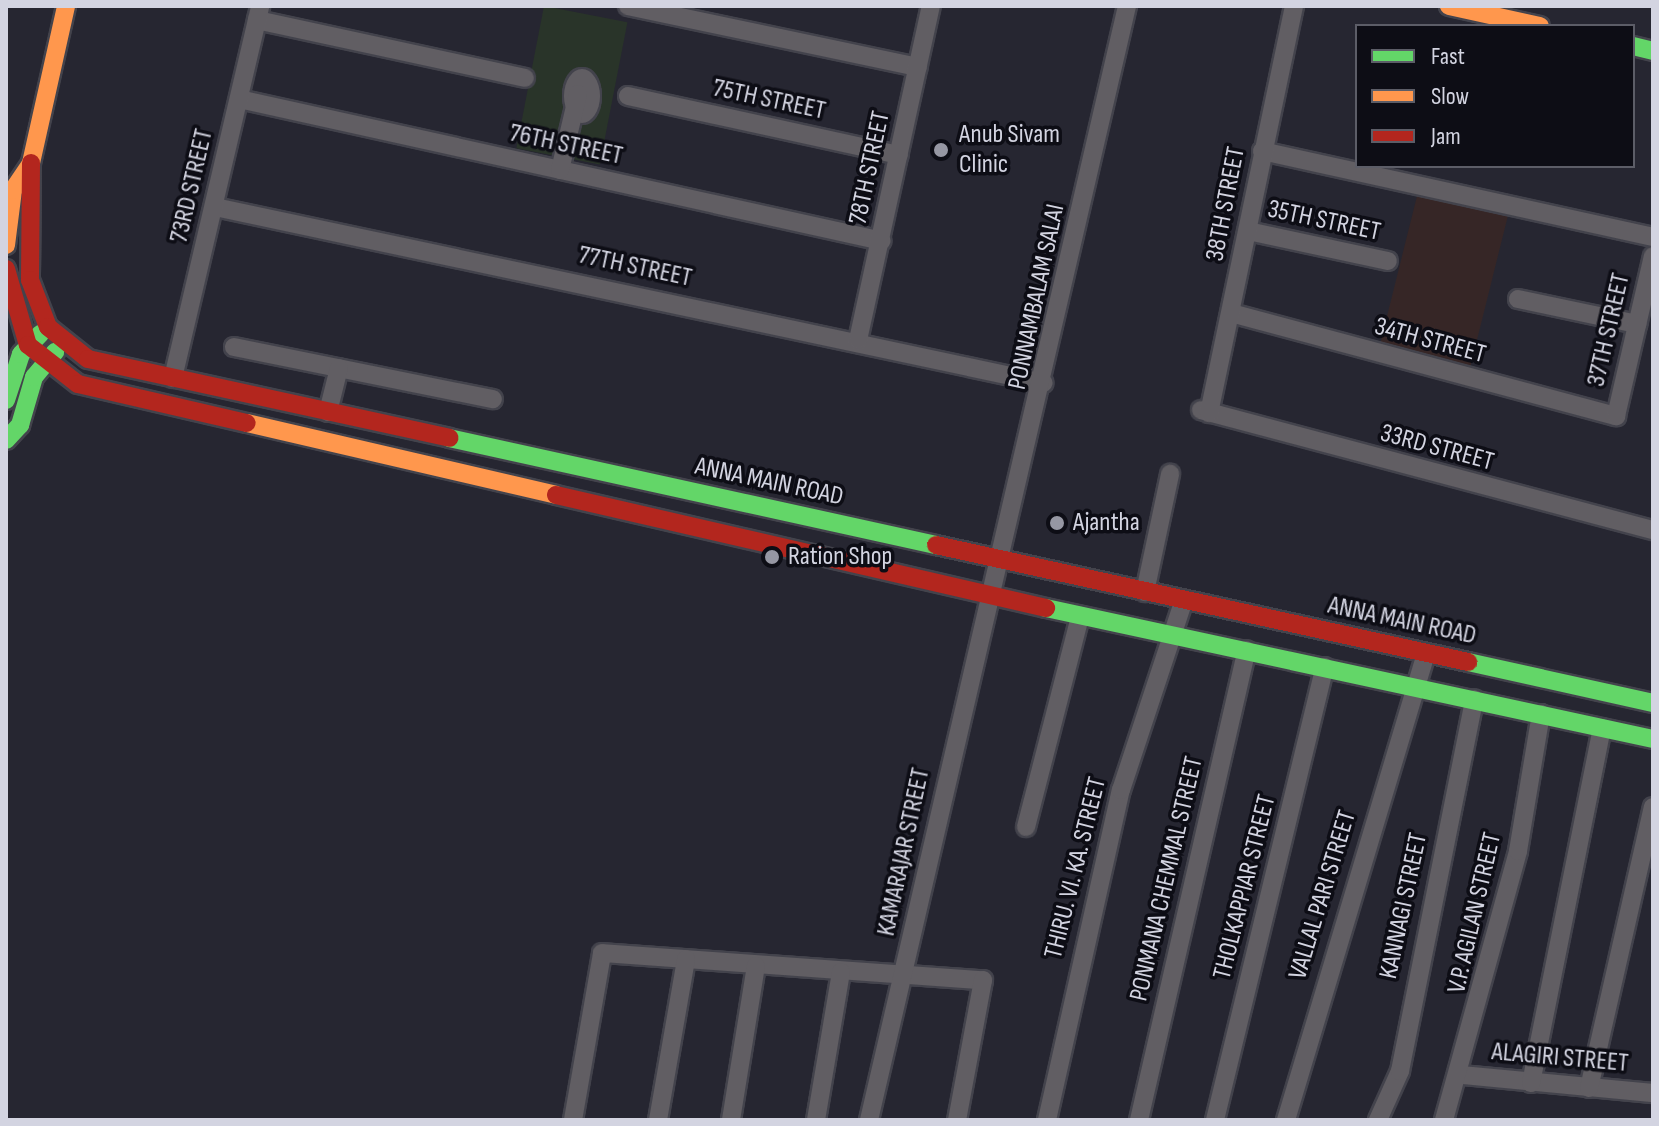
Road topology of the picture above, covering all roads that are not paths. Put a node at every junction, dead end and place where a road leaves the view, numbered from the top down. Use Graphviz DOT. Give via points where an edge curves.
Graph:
graph roads {
  1 [pos="66,6"];
  2 [pos="628,6"];
  3 [pos="931,6"];
  4 [pos="1127,6"];
  5 [pos="1294,6"];
  6 [pos="1449,6"];
  7 [pos="259,13"];
  8 [pos="1531,24"];
  9 [pos="918,67"];
  10 [pos="525,78"];
  11 [pos="578,94"];
  12 [pos="628,96"];
  13 [pos="239,99"];
  14 [pos="1262,151"];
  15 [pos="899,155"];
  16 [pos="31,163"];
  17 [pos="560,170"];
  18 [pos="215,207"];
  19 [pos="1248,231"];
  20 [pos="1653,237"];
  21 [pos="882,241"];
  22 [pos="6,245"];
  23 [pos="6,255"];
  24 [pos="27,256"];
  25 [pos="1653,256"];
  26 [pos="1388,261"];
  27 [pos="6,269"];
  28 [pos="1518,299"];
  29 [pos="1231,313"];
  30 [pos="1637,324"];
  31 [pos="48,327"];
  32 [pos="858,340"];
  33 [pos="65,343"];
  34 [pos="28,345"];
  35 [pos="234,347"];
  36 [pos="44,363"];
  37 [pos="339,368"];
  38 [pos="173,378"];
  39 [pos="1044,383"];
  40 [pos="493,399"];
  41 [pos="6,400"];
  42 [pos="328,412"];
  43 [pos="1205,412"];
  44 [pos="1616,416"];
  45 [pos="6,440"];
  46 [pos="1170,474"];
  47 [pos="1653,530"];
  48 [pos="1004,561"];
  49 [pos="1145,592"];
  50 [pos="986,594"];
  51 [pos="1184,600"];
  52 [pos="1080,616"];
  53 [pos="1174,633"];
  54 [pos="1247,650"];
  55 [pos="1426,654"];
  56 [pos="1325,667"];
  57 [pos="1413,686"];
  58 [pos="1474,699"];
  59 [pos="1653,703"];
  60 [pos="1541,714"];
  61 [pos="1602,728"];
  62 [pos="1653,739"];
  63 [pos="1653,807"];
  64 [pos="1026,827"];
  65 [pos="686,959"];
  66 [pos="756,966"];
  67 [pos="841,972"];
  68 [pos="904,975"];
  69 [pos="1462,1075"];
  70 [pos="1531,1083"];
  71 [pos="1589,1088"];
  72 [pos="1653,1093"];
  73 [pos="573,1120"];
  74 [pos="658,1120"];
  75 [pos="731,1120"];
  76 [pos="816,1120"];
  77 [pos="869,1120"];
  78 [pos="957,1120"];
  79 [pos="1047,1120"];
  80 [pos="1139,1120"];
  81 [pos="1215,1120"];
  82 [pos="1286,1120"];
  83 [pos="1378,1120"];
  84 [pos="1444,1120"];
  1 -- 16 [label="main road"];
  2 -- 9 [label="street"];
  3 -- 9 [label="street, 78TH STREET"];
  4 -- 39 [label="street, PONNAMBALAM SALAI"];
  5 -- 14 [label="street, 38TH STREET"];
  6 -- 8 [label="main road"];
  7 -- 10 [label="street"];
  7 -- 13 [label="street, 73RD STREET"];
  9 -- 15 [label="street, 78TH STREET"];
  11 -- 17 [label="street"];
  12 -- 15 [label="street, 75TH STREET"];
  13 -- 17 [label="street, 76TH STREET"];
  13 -- 18 [label="street, 73RD STREET"];
  14 -- 19 [label="street, 38TH STREET"];
  14 -- 20 [label="street"];
  15 -- 21 [label="street, 78TH STREET"];
  16 -- 22 [label="main road" via="13,190"];
  16 -- 24 [label="main road"];
  17 -- 21 [label="street, 76TH STREET"];
  18 -- 32 [label="street, 77TH STREET"];
  18 -- 38 [label="street, 73RD STREET"];
  19 -- 26 [label="street, 35TH STREET"];
  19 -- 29 [label="street, 38TH STREET"];
  21 -- 32 [label="street, 78TH STREET"];
  23 -- 24 [label="main road"];
  24 -- 31 [label="main road"];
  25 -- 30 [label="street, 37TH STREET"];
  27 -- 34 [label="main road"];
  28 -- 30 [label="street"];
  29 -- 43 [label="street, 38TH STREET"];
  29 -- 44 [label="street, 34TH STREET"];
  30 -- 44 [label="street, 37TH STREET"];
  31 -- 33 [label="main road, ANNA MAIN ROAD"];
  31 -- 34 [label="main road"];
  32 -- 39 [label="street, 77TH STREET"];
  33 -- 36 [label="main road"];
  33 -- 38 [label="main road, ANNA MAIN ROAD" via="88,359"];
  34 -- 36 [label="main road"];
  34 -- 41 [label="main road"];
  35 -- 37 [label="street"];
  36 -- 45 [label="main road" via="20,425"];
  36 -- 50 [label="main road" via="78,384"];
  37 -- 40 [label="street"];
  37 -- 42 [label="street"];
  38 -- 42 [label="main road, ANNA MAIN ROAD"];
  39 -- 48 [label="street, PONNAMBALAM SALAI"];
  42 -- 48 [label="main road, ANNA MAIN ROAD"];
  43 -- 47 [label="street, 33RD STREET"];
  46 -- 49 [label="street"];
  48 -- 49 [label="main road, ANNA MAIN ROAD"];
  48 -- 50 [label="street, PONNAMBALAM SALAI"];
  49 -- 51 [label="main road, ANNA MAIN ROAD"];
  50 -- 52 [label="main road"];
  50 -- 68 [label="street, KAMARAJAR STREET"];
  51 -- 53 [label="street, THIRU. VI. KA. STREET"];
  51 -- 55 [label="main road, ANNA MAIN ROAD"];
  52 -- 53 [label="main road"];
  52 -- 64 [label="street"];
  53 -- 54 [label="main road"];
  53 -- 79 [label="street, THIRU. VI. KA. STREET" via="1118,804"];
  54 -- 56 [label="main road"];
  54 -- 80 [label="street, PONMANA CHEMMAL STREET"];
  55 -- 57 [label="street, VALLAL PARI STREET"];
  55 -- 59 [label="main road, ANNA MAIN ROAD"];
  56 -- 57 [label="main road"];
  56 -- 81 [label="street, THOLKAPPIAR STREET"];
  57 -- 58 [label="main road"];
  57 -- 82 [label="street, VALLAL PARI STREET"];
  58 -- 60 [label="main road"];
  58 -- 83 [label="street, KANNAGI STREET" via="1400,1071"];
  60 -- 61 [label="main road"];
  60 -- 69 [label="street, V.P. AGILAN STREET" via="1518,851"];
  61 -- 62 [label="main road"];
  61 -- 70 [label="street"];
  63 -- 71 [label="street"];
  65 -- 66 [label="street"];
  65 -- 73 [label="street" via="602,953"];
  65 -- 74 [label="street"];
  66 -- 67 [label="street"];
  66 -- 75 [label="street"];
  67 -- 68 [label="street"];
  67 -- 76 [label="street"];
  68 -- 77 [label="street, KAMARAJAR STREET"];
  68 -- 78 [label="street" via="975,978 986,994"];
  69 -- 70 [label="street, ALAGIRI STREET"];
  69 -- 84 [label="street, V.P. AGILAN STREET"];
  70 -- 71 [label="street, ALAGIRI STREET"];
  71 -- 72 [label="street, ALAGIRI STREET"];
}
